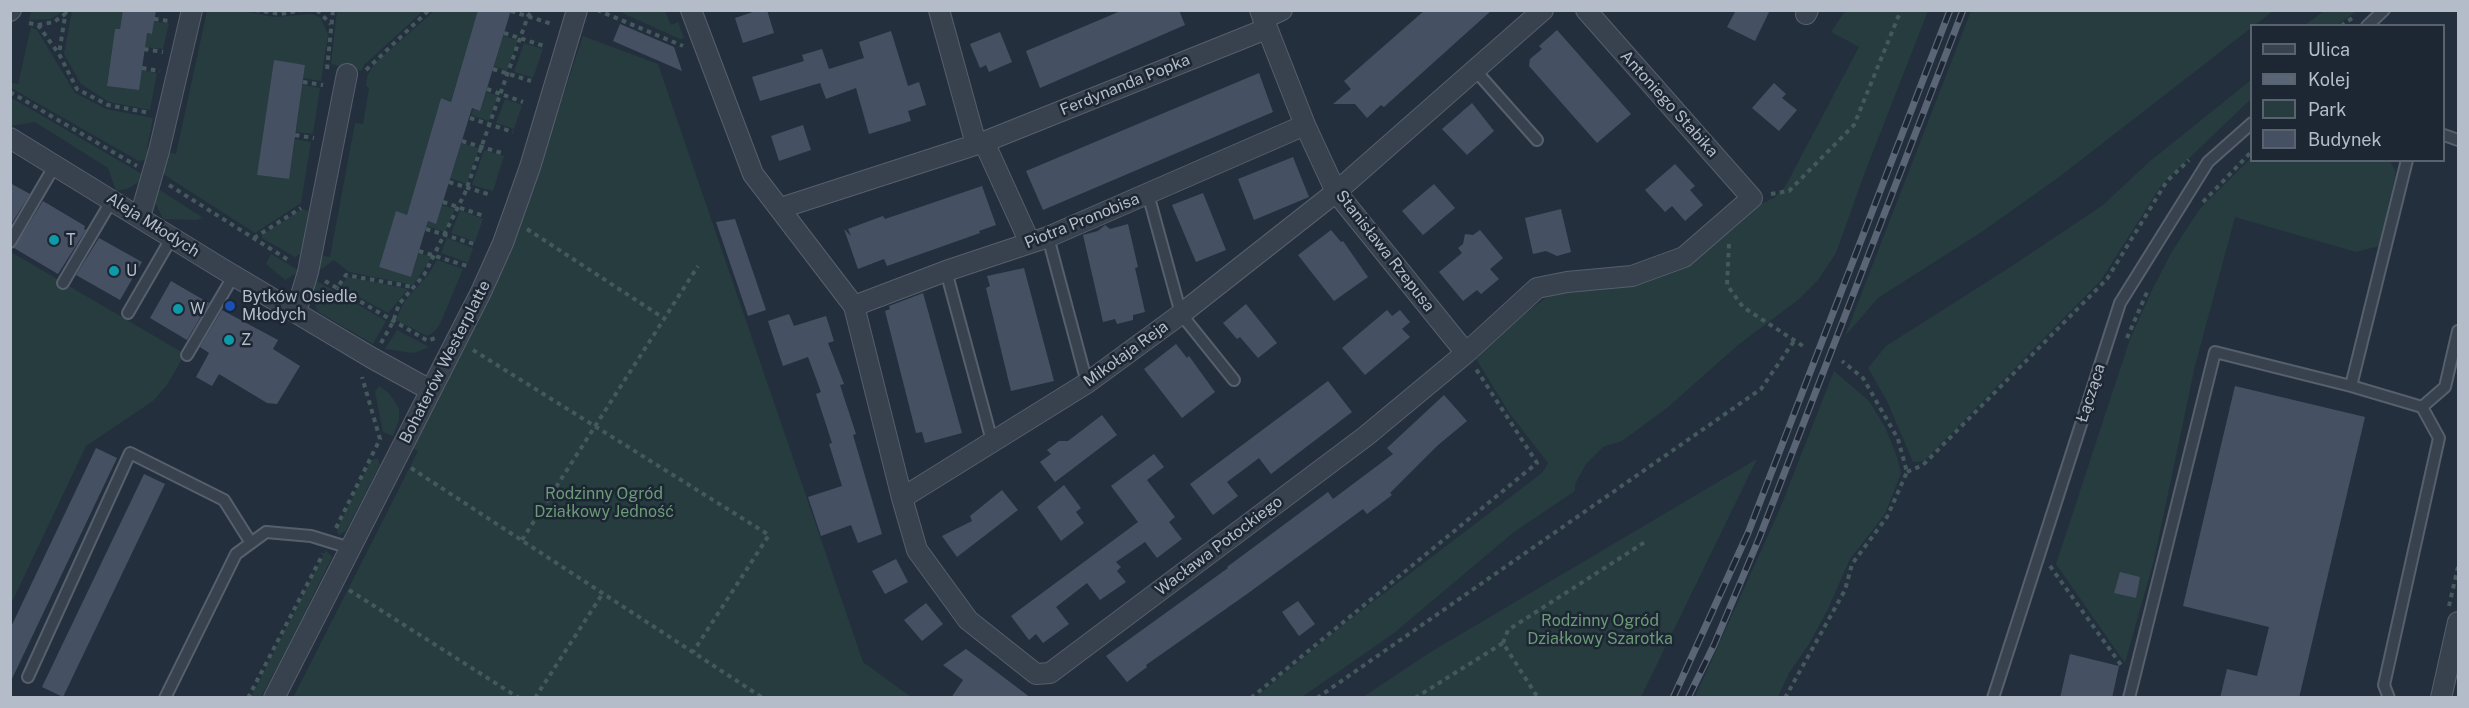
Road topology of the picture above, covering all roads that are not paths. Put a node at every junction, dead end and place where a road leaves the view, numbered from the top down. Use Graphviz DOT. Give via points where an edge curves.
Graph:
graph roads {
  1 [pos="192,10"];
  2 [pos="577,10"];
  3 [pos="691,10"];
  4 [pos="939,10"];
  5 [pos="1282,10"];
  6 [pos="1543,10"];
  7 [pos="1586,10"];
  8 [pos="2384,10"];
  9 [pos="1263,19"];
  10 [pos="2369,24"];
  11 [pos="1475,70"];
  12 [pos="355,75"];
  13 [pos="1305,125"];
  14 [pos="2250,125"];
  15 [pos="10,138"];
  16 [pos="1537,140"];
  17 [pos="980,143"];
  18 [pos="2407,162"];
  19 [pos="55,165"];
  20 [pos="1336,192"];
  21 [pos="1149,195"];
  22 [pos="1752,198"];
  23 [pos="112,200"];
  24 [pos="781,208"];
  25 [pos="140,217"];
  26 [pos="172,237"];
  27 [pos="1039,240"];
  28 [pos="10,242"];
  29 [pos="946,270"];
  30 [pos="234,275"];
  31 [pos="63,283"];
  32 [pos="854,306"];
  33 [pos="296,312"];
  34 [pos="128,313"];
  35 [pos="1181,314"];
  36 [pos="2458,330"];
  37 [pos="1466,353"];
  38 [pos="187,355"];
  39 [pos="1234,380"];
  40 [pos="1088,383"];
  41 [pos="2351,387"];
  42 [pos="430,390"];
  43 [pos="2422,407"];
  44 [pos="992,441"];
  45 [pos="902,498"];
  46 [pos="251,543"];
  47 [pos="350,548"];
  48 [pos="2458,622"];
  49 [pos="28,677"];
  50 [pos="165,698"];
  51 [pos="274,698"];
  52 [pos="1993,698"];
  53 [pos="2129,698"];
  54 [pos="2389,698"];
  55 [pos="2441,698"];
  1 -- 25 [label="street"];
  2 -- 42 [label="street, Bohaterów Westerplatte" via="503,243"];
  3 -- 24 [label="street" via="753,174"];
  4 -- 17 [label="street"];
  5 -- 9 [label="street, Ferdynanda Popka"];
  6 -- 11 [label="street, Mikołaja Reja"];
  7 -- 22 [label="street, Antoniego Stabika"];
  8 -- 10 [label="lane"];
  9 -- 13 [label="street, Stanisława Rzepusa"];
  9 -- 17 [label="street, Ferdynanda Popka"];
  11 -- 16 [label="lane"];
  11 -- 20 [label="street, Mikołaja Reja"];
  12 -- 33 [label="street"];
  13 -- 20 [label="street, Stanisława Rzepusa"];
  13 -- 21 [label="street, Piotra Pronobisa"];
  14 -- 52 [label="lane, Łącząca" via="2208,162 2120,303"];
  15 -- 19 [label="street, Aleja Młodych"];
  17 -- 24 [label="street, Ferdynanda Popka"];
  17 -- 27 [label="street"];
  18 -- 41 [label="lane"];
  19 -- 23 [label="street, Aleja Młodych"];
  19 -- 28 [label="lane"];
  20 -- 35 [label="street, Mikołaja Reja"];
  20 -- 37 [label="street, Stanisława Rzepusa"];
  21 -- 27 [label="street, Piotra Pronobisa"];
  21 -- 35 [label="lane"];
  22 -- 37 [label="street, Wacława Potockiego" via="1684,257 1632,276 1537,288"];
  23 -- 25 [label="street, Aleja Młodych"];
  23 -- 31 [label="lane"];
  24 -- 32 [label="street"];
  25 -- 26 [label="street, Aleja Młodych"];
  26 -- 30 [label="street, Aleja Młodych"];
  26 -- 34 [label="lane"];
  27 -- 29 [label="street, Piotra Pronobisa"];
  27 -- 40 [label="lane"];
  29 -- 32 [label="street, Piotra Pronobisa"];
  29 -- 44 [label="lane"];
  30 -- 33 [label="street, Aleja Młodych"];
  30 -- 38 [label="lane"];
  32 -- 45 [label="street, Wacława Potockiego"];
  33 -- 42 [label="street, Aleja Młodych"];
  35 -- 39 [label="lane"];
  35 -- 40 [label="street, Mikołaja Reja"];
  36 -- 43 [label="lane" via="2445,387"];
  37 -- 45 [label="street, Wacława Potockiego" via="1366,436 1050,674 1036,674 968,620 917,550"];
  40 -- 44 [label="street, Mikołaja Reja"];
  41 -- 43 [label="lane"];
  41 -- 53 [label="lane" via="2215,352"];
  42 -- 47 [label="street, Bohaterów Westerplatte"];
  43 -- 54 [label="lane" via="2439,438 2384,685"];
  44 -- 45 [label="street, Mikołaja Reja"];
  46 -- 47 [label="lane" via="266,532 311,536"];
  46 -- 49 [label="lane" via="224,500 130,453"];
  46 -- 50 [label="lane" via="236,554"];
  47 -- 51 [label="street, Bohaterów Westerplatte"];
  48 -- 55 [label="street"];
}
